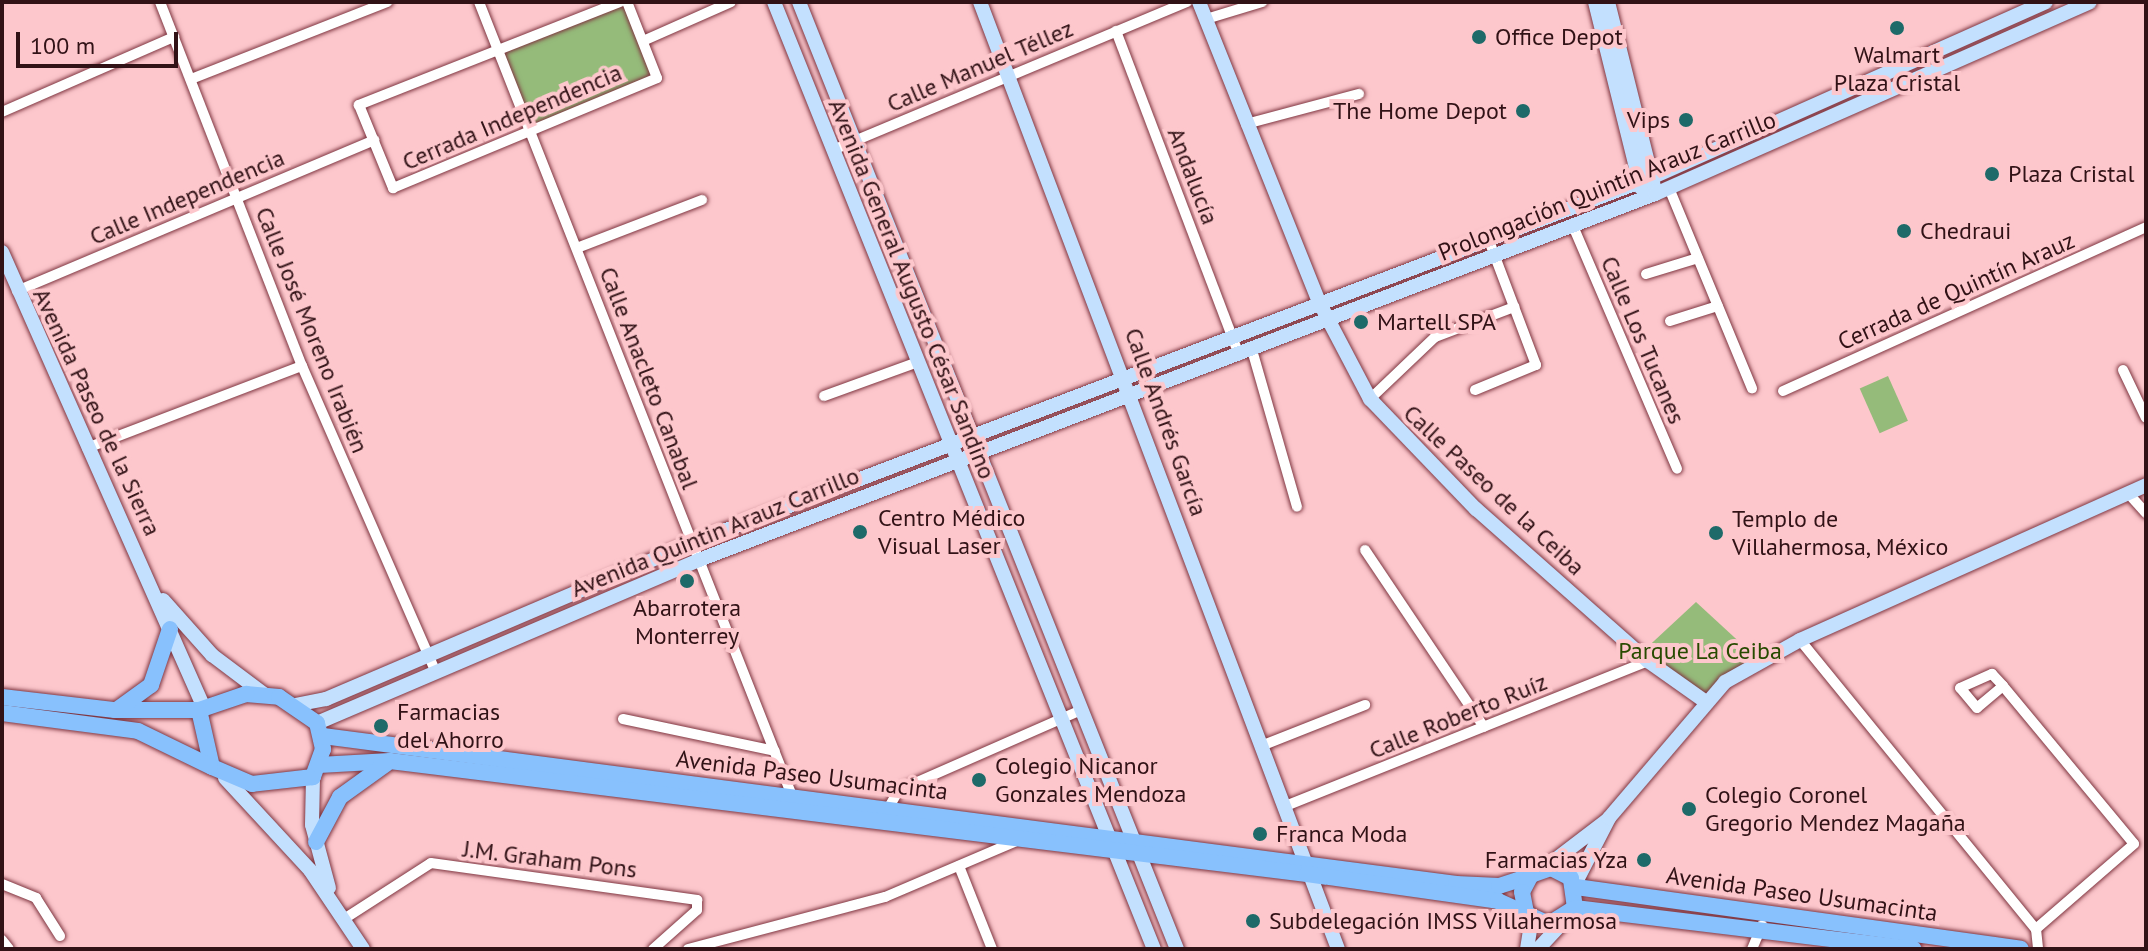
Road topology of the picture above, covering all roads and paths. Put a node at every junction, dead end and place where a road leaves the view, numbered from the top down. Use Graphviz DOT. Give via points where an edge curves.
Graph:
graph roads {
  1 [pos="160,2"];
  2 [pos="387,2"];
  3 [pos="479,2"];
  4 [pos="620,2"];
  5 [pos="627,2"];
  6 [pos="731,2"];
  7 [pos="774,2"];
  8 [pos="799,2"];
  9 [pos="980,2"];
  10 [pos="1151,2"];
  11 [pos="1187,2"];
  12 [pos="1199,2"];
  13 [pos="1262,2"];
  14 [pos="1595,2"];
  15 [pos="1608,2"];
  16 [pos="2046,2"];
  17 [pos="2090,2"];
  18 [pos="2027,10"];
  19 [pos="1156,14"];
  20 [pos="1206,19"];
  21 [pos="2034,27"];
  22 [pos="1116,31"];
  23 [pos="174,37"];
  24 [pos="643,41"];
  25 [pos="499,52"];
  26 [pos="1009,75"];
  27 [pos="191,79"];
  28 [pos="1359,94"];
  29 [pos="2,112"];
  30 [pos="1246,124"];
  31 [pos="527,130"];
  32 [pos="1752,133"];
  33 [pos="374,140"];
  34 [pos="854,141"];
  35 [pos="1759,148"];
  36 [pos="833,150"];
  37 [pos="1646,179"];
  38 [pos="1656,193"];
  39 [pos="236,197"];
  40 [pos="702,200"];
  41 [pos="1573,226"];
  42 [pos="2146,227"];
  43 [pos="1488,238"];
  44 [pos="577,248"];
  45 [pos="2,252"];
  46 [pos="1494,257"];
  47 [pos="1698,258"];
  48 [pos="1646,274"];
  49 [pos="17,291"];
  50 [pos="1319,302"];
  51 [pos="1718,306"];
  52 [pos="1514,307"];
  53 [pos="1670,321"];
  54 [pos="1328,322"];
  55 [pos="1232,336"];
  56 [pos="1246,353"];
  57 [pos="918,362"];
  58 [pos="302,366"];
  59 [pos="2123,370"];
  60 [pos="1127,375"];
  61 [pos="1752,388"];
  62 [pos="1475,390"];
  63 [pos="1783,391"];
  64 [pos="1134,394"];
  65 [pos="824,396"];
  66 [pos="1370,399"];
  67 [pos="2146,418"];
  68 [pos="974,434"];
  69 [pos="950,443"];
  70 [pos="87,448"];
  71 [pos="981,453"];
  72 [pos="957,462"];
  73 [pos="1677,469"];
  74 [pos="2146,485"];
  75 [pos="2128,493"];
  76 [pos="1297,507"];
  77 [pos="2146,513"];
  78 [pos="692,543"];
  79 [pos="1365,550"];
  80 [pos="699,560"];
  81 [pos="155,589"];
  82 [pos="170,629"];
  83 [pos="1800,640"];
  84 [pos="428,654"];
  85 [pos="1648,661"];
  86 [pos="435,670"];
  87 [pos="2003,686"];
  88 [pos="265,694"];
  89 [pos="2,697"];
  90 [pos="1703,700"];
  91 [pos="295,705"];
  92 [pos="1365,705"];
  93 [pos="201,708"];
  94 [pos="115,710"];
  95 [pos="1081,710"];
  96 [pos="2,713"];
  97 [pos="623,719"];
  98 [pos="1062,719"];
  99 [pos="1484,727"];
  100 [pos="320,729"];
  101 [pos="1261,746"];
  102 [pos="775,751"];
  103 [pos="394,762"];
  104 [pos="316,771"];
  105 [pos="218,772"];
  106 [pos="796,806"];
  107 [pos="889,807"];
  108 [pos="1283,807"];
  109 [pos="1609,818"];
  110 [pos="1109,835"];
  111 [pos="1131,838"];
  112 [pos="1016,841"];
  113 [pos="316,842"];
  114 [pos="1115,852"];
  115 [pos="1138,856"];
  116 [pos="959,866"];
  117 [pos="1305,867"];
  118 [pos="1537,872"];
  119 [pos="2,884"];
  120 [pos="1576,886"];
  121 [pos="334,903"];
  122 [pos="1570,914"];
  123 [pos="1529,915"];
  124 [pos="344,919"];
  125 [pos="1763,922"];
  126 [pos="2036,929"];
  127 [pos="60,936"];
  128 [pos="2,940"];
  129 [pos="1954,944"];
  130 [pos="733,945"];
  131 [pos="9,949"];
  132 [pos="363,949"];
  133 [pos="653,949"];
  134 [pos="688,949"];
  135 [pos="992,949"];
  136 [pos="1154,949"];
  137 [pos="1177,949"];
  138 [pos="1338,949"];
  139 [pos="1527,949"];
  140 [pos="1538,949"];
  141 [pos="1752,949"];
  142 [pos="1914,949"];
  143 [pos="2021,949"];
  144 [pos="2038,949"];
  1 -- 23 [label="street, Calle José Moreno Irabién"];
  2 -- 27 [label="street"];
  3 -- 25 [label="street, Calle Anacleto Canabal"];
  4 -- 25 [label="street"];
  5 -- 24 [label="street"];
  6 -- 24 [label="street"];
  7 -- 36 [label="main road, Avenida General Augusto César Sandino"];
  8 -- 34 [label="main road, Avenida General Augusto César Sandino"];
  9 -- 26 [label="main road, Calle Andrés García"];
  10 -- 19 [label="street"];
  11 -- 19 [label="street, Calle Manuel Téllez"];
  12 -- 20 [label="main road, Calle Paseo de la Ceiba"];
  13 -- 20 [label="street"];
  14 -- 37 [label="main road"];
  15 -- 37 [label="main road"];
  16 -- 18 [label="main road, Prolongación Quintín Arauz Carrillo"];
  17 -- 21 [label="main road, Prolongación Quintín Arauz Carrillo"];
  18 -- 21 [label="main road"];
  18 -- 32 [label="main road, Prolongación Quintín Arauz Carrillo"];
  19 -- 22 [label="street, Calle Manuel Téllez"];
  20 -- 30 [label="main road, Calle Paseo de la Ceiba"];
  21 -- 35 [label="main road, Prolongación Quintín Arauz Carrillo"];
  22 -- 26 [label="street, Calle Manuel Téllez"];
  22 -- 55 [label="street, Andalucía"];
  23 -- 27 [label="street, Calle José Moreno Irabién"];
  23 -- 29 [label="street"];
  24 -- 31 [label="street, Cerrada Independencia" via="657,78"];
  25 -- 31 [label="street, Calle Anacleto Canabal"];
  25 -- 33 [label="street" via="359,105"];
  26 -- 34 [label="street, Calle Manuel Téllez"];
  26 -- 60 [label="main road, Calle Andrés García"];
  27 -- 39 [label="street, Calle José Moreno Irabién"];
  28 -- 30 [label="street"];
  30 -- 50 [label="main road, Calle Paseo de la Ceiba"];
  31 -- 33 [label="street, Cerrada Independencia" via="393,188"];
  31 -- 44 [label="street, Calle Anacleto Canabal"];
  32 -- 35 [label="main road"];
  32 -- 37 [label="main road, Prolongación Quintín Arauz Carrillo"];
  33 -- 39 [label="street, Calle Independencia"];
  34 -- 36 [label="street, Calle Manuel Téllez"];
  34 -- 68 [label="main road, Avenida General Augusto César Sandino"];
  35 -- 38 [label="main road, Prolongación Quintín Arauz Carrillo"];
  36 -- 57 [label="main road, Avenida General Augusto César Sandino"];
  37 -- 38 [label="main road"];
  37 -- 43 [label="main road, Prolongación Quintín Arauz Carrillo"];
  38 -- 41 [label="main road, Prolongación Quintín Arauz Carrillo"];
  38 -- 47 [label="street"];
  39 -- 49 [label="street, Calle Independencia"];
  39 -- 58 [label="street, Calle José Moreno Irabién"];
  40 -- 44 [label="street"];
  41 -- 46 [label="main road, Prolongación Quintín Arauz Carrillo"];
  41 -- 73 [label="street, Calle Los Tucanes"];
  42 -- 63 [label="street, Cerrada de Quintín Arauz"];
  43 -- 46 [label="street"];
  43 -- 50 [label="main road, Prolongación Quintín Arauz Carrillo"];
  44 -- 78 [label="street, Calle Anacleto Canabal"];
  45 -- 49 [label="main road, Avenida Paseo de la Sierra"];
  46 -- 52 [label="street"];
  46 -- 54 [label="main road, Prolongación Quintín Arauz Carrillo"];
  47 -- 48 [label="street"];
  47 -- 51 [label="street"];
  49 -- 70 [label="main road, Avenida Paseo de la Sierra"];
  50 -- 54 [label="main road, Calle Paseo de la Ceiba"];
  50 -- 55 [label="main road, Prolongación Quintín Arauz Carrillo"];
  51 -- 53 [label="street"];
  51 -- 61 [label="street"];
  52 -- 62 [label="street" via="1536,365"];
  52 -- 66 [label="street" via="1435,337"];
  54 -- 56 [label="main road, Prolongación Quintín Arauz Carrillo"];
  54 -- 66 [label="main road, Calle Paseo de la Ceiba"];
  55 -- 56 [label="street, Andalucía"];
  55 -- 60 [label="main road, Prolongación Quintín Arauz Carrillo"];
  56 -- 64 [label="main road, Prolongación Quintín Arauz Carrillo"];
  56 -- 76 [label="street, Andalucía"];
  57 -- 65 [label="street"];
  57 -- 69 [label="main road, Avenida General Augusto César Sandino"];
  58 -- 70 [label="street"];
  58 -- 84 [label="street, Calle José Moreno Irabién"];
  59 -- 67 [label="street"];
  60 -- 64 [label="main road, Calle Andrés García"];
  60 -- 68 [label="main road, Prolongación Quintín Arauz Carrillo"];
  64 -- 71 [label="main road, Avenida Quintin Arauz Carrillo"];
  64 -- 101 [label="main road, Calle Andrés García"];
  66 -- 85 [label="main road, Calle Paseo de la Ceiba" via="1416,453"];
  68 -- 69 [label="main road, Avenida Quintin Arauz Carrillo"];
  68 -- 71 [label="main road, Avenida General Augusto César Sandino"];
  69 -- 72 [label="main road, Avenida General Augusto César Sandino"];
  69 -- 78 [label="main road, Avenida Quintin Arauz Carrillo"];
  70 -- 81 [label="main road, Avenida Paseo de la Sierra"];
  71 -- 72 [label="main road, Avenida Quintin Arauz Carrillo"];
  71 -- 95 [label="main road, Avenida General Augusto César Sandino"];
  72 -- 80 [label="main road, Avenida Quintin Arauz Carrillo"];
  72 -- 98 [label="main road, Avenida General Augusto César Sandino"];
  74 -- 75 [label="main road"];
  75 -- 77 [label="street"];
  75 -- 83 [label="main road"];
  78 -- 80 [label="street, Calle Anacleto Canabal"];
  78 -- 84 [label="main road, Avenida Quintin Arauz Carrillo"];
  79 -- 99 [label="street"];
  80 -- 86 [label="main road, Avenida Quintin Arauz Carrillo"];
  80 -- 102 [label="street, Calle Anacleto Canabal"];
  81 -- 82 [label="main road, Avenida Paseo de la Sierra"];
  81 -- 88 [label="main road, Avenida Paseo de la Sierra" via="212,655"];
  82 -- 93 [label="main road, Avenida Paseo de la Sierra"];
  82 -- 94 [label="main road" via="151,685"];
  83 -- 90 [label="main road"];
  83 -- 126 [label="street"];
  84 -- 86 [label="street, Calle José Moreno Irabién"];
  84 -- 91 [label="main road, Avenida Quintin Arauz Carrillo"];
  85 -- 90 [label="main road, Calle Paseo de la Ceiba"];
  85 -- 99 [label="street, Calle Roberto Ruíz"];
  86 -- 100 [label="main road, Avenida Quintin Arauz Carrillo"];
  87 -- 126 [label="street" via="2134,844"];
  88 -- 91 [label="main road"];
  88 -- 93 [label="main road"];
  89 -- 94 [label="main road"];
  90 -- 109 [label="main road"];
  91 -- 100 [label="main road"];
  92 -- 101 [label="street"];
  93 -- 94 [label="main road"];
  93 -- 105 [label="main road"];
  95 -- 98 [label="street"];
  95 -- 111 [label="main road, Avenida General Augusto César Sandino"];
  96 -- 105 [label="main road" via="138,731"];
  97 -- 102 [label="street"];
  98 -- 107 [label="street" via="899,790"];
  98 -- 110 [label="main road, Avenida General Augusto César Sandino"];
  99 -- 108 [label="street, Calle Roberto Ruíz"];
  100 -- 104 [label="main road"];
  100 -- 106 [label="main road, Avenida Paseo Usumacinta"];
  101 -- 108 [label="main road, Calle Andrés García"];
  102 -- 106 [label="street, Calle Anacleto Canabal"];
  103 -- 104 [label="main road, Avenida Paseo Usumacinta"];
  103 -- 106 [label="main road, Avenida Paseo Usumacinta"];
  103 -- 113 [label="main road" via="350,786 319,824"];
  104 -- 105 [label="main road" via="277,784"];
  104 -- 113 [label="main road"];
  105 -- 121 [label="main road"];
  106 -- 107 [label="main road, Avenida Paseo Usumacinta"];
  106 -- 112 [label="main road, Avenida Paseo Usumacinta"];
  107 -- 110 [label="main road, Avenida Paseo Usumacinta"];
  108 -- 117 [label="main road, Calle Andrés García"];
  109 -- 118 [label="main road"];
  109 -- 120 [label="main road"];
  110 -- 111 [label="main road, Avenida Paseo Usumacinta"];
  110 -- 114 [label="main road, Avenida General Augusto César Sandino"];
  111 -- 115 [label="main road, Avenida General Augusto César Sandino"];
  111 -- 117 [label="main road, Avenida Paseo Usumacinta"];
  112 -- 114 [label="main road, Avenida Paseo Usumacinta"];
  112 -- 116 [label="street"];
  113 -- 121 [label="main road"];
  114 -- 115 [label="main road, Avenida Paseo Usumacinta"];
  114 -- 136 [label="main road, Avenida General Augusto César Sandino"];
  115 -- 117 [label="main road, Avenida Paseo Usumacinta"];
  115 -- 137 [label="main road, Avenida General Augusto César Sandino"];
  116 -- 130 [label="street" via="885,897"];
  116 -- 135 [label="street"];
  117 -- 118 [label="main road, Avenida Paseo Usumacinta" via="1499,886"];
  117 -- 123 [label="main road, Avenida Paseo Usumacinta" via="1486,898"];
  117 -- 138 [label="main road, Calle Andrés García"];
  118 -- 120 [label="main road, Avenida Paseo Usumacinta" via="1566,873"];
  118 -- 123 [label="main road" via="1522,892"];
  119 -- 127 [label="street" via="34,896"];
  120 -- 122 [label="main road"];
  120 -- 125 [label="main road, Avenida Paseo Usumacinta"];
  121 -- 124 [label="main road"];
  122 -- 123 [label="main road, Avenida Paseo Usumacinta" via="1549,924"];
  122 -- 125 [label="main road, Avenida Paseo Usumacinta"];
  122 -- 140 [label="main road"];
  123 -- 139 [label="main road"];
  124 -- 132 [label="main road"];
  124 -- 133 [label="street, J.M. Graham Pons" via="431,863 697,900 697,910"];
  125 -- 129 [label="main road, Avenida Paseo Usumacinta"];
  125 -- 141 [label="street"];
  125 -- 142 [label="main road, Avenida Paseo Usumacinta"];
  126 -- 144 [label="street"];
  128 -- 131 [label="street"];
  129 -- 143 [label="main road, Avenida Paseo Usumacinta"];
  130 -- 134 [label="street"];
}
